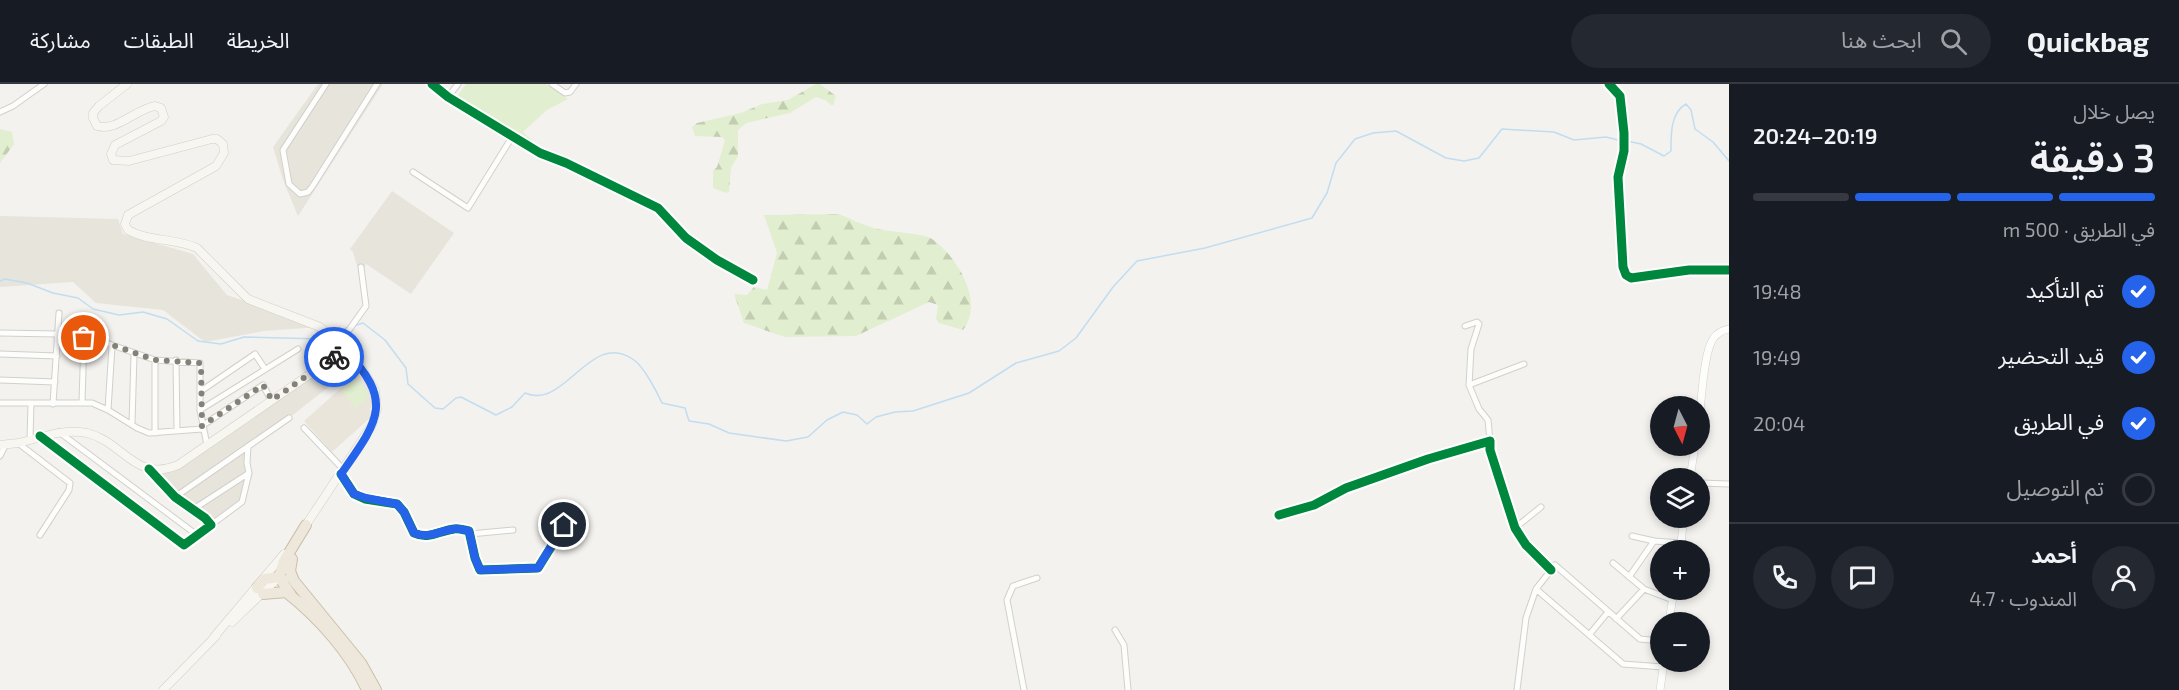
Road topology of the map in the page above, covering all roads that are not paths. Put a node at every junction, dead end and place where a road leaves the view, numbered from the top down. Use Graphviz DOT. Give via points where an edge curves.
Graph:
graph roads {
  1 [pos="44,84"];
  2 [pos="127,84"];
  3 [pos="326,84"];
  4 [pos="377,84"];
  5 [pos="432,84"];
  6 [pos="458,84"];
  7 [pos="552,84"];
  8 [pos="576,84"];
  9 [pos="1609,84"];
  10 [pos="448,97"];
  11 [pos="0,112"];
  12 [pos="512,137"];
  13 [pos="413,172"];
  14 [pos="361,267"];
  15 [pos="1729,270"];
  16 [pos="753,280"];
  17 [pos="59,313"];
  18 [pos="1465,326"];
  19 [pos="1729,329"];
  20 [pos="0,333"];
  21 [pos="58,334"];
  22 [pos="84,338"];
  23 [pos="339,344"];
  24 [pos="112,346"];
  25 [pos="298,349"];
  26 [pos="0,354"];
  27 [pos="134,354"];
  28 [pos="57,356"];
  29 [pos="155,360"];
  30 [pos="176,360"];
  31 [pos="1524,364"];
  32 [pos="265,369"];
  33 [pos="0,380"];
  34 [pos="55,382"];
  35 [pos="1469,384"];
  36 [pos="201,391"];
  37 [pos="1702,396"];
  38 [pos="272,400"];
  39 [pos="82,402"];
  40 [pos="0,403"];
  41 [pos="31,404"];
  42 [pos="54,404"];
  43 [pos="108,410"];
  44 [pos="200,410"];
  45 [pos="289,418"];
  46 [pos="132,424"];
  47 [pos="202,428"];
  48 [pos="304,428"];
  49 [pos="177,431"];
  50 [pos="58,432"];
  51 [pos="155,434"];
  52 [pos="40,436"];
  53 [pos="30,439"];
  54 [pos="1490,441"];
  55 [pos="18,443"];
  56 [pos="3,445"];
  57 [pos="207,445"];
  58 [pos="248,446"];
  59 [pos="0,456"];
  60 [pos="149,469"];
  61 [pos="342,472"];
  62 [pos="249,473"];
  63 [pos="1710,483"];
  64 [pos="1729,484"];
  65 [pos="174,497"];
  66 [pos="1541,507"];
  67 [pos="192,510"];
  68 [pos="317,510"];
  69 [pos="1279,514"];
  70 [pos="564,522"];
  71 [pos="211,525"];
  72 [pos="306,525"];
  73 [pos="1515,528"];
  74 [pos="513,530"];
  75 [pos="470,534"];
  76 [pos="40,535"];
  77 [pos="197,535"];
  78 [pos="1632,536"];
  79 [pos="1650,540"];
  80 [pos="1650,547"];
  81 [pos="292,559"];
  82 [pos="1613,563"];
  83 [pos="1551,570"];
  84 [pos="279,577"];
  85 [pos="1629,577"];
  86 [pos="1037,578"];
  87 [pos="300,589"];
  88 [pos="1536,589"];
  89 [pos="1644,589"];
  90 [pos="260,591"];
  91 [pos="1650,591"];
  92 [pos="1673,600"];
  93 [pos="297,601"];
  94 [pos="1608,612"];
  95 [pos="1671,612"];
  96 [pos="1616,619"];
  97 [pos="1115,630"];
  98 [pos="1589,635"];
  99 [pos="1650,640"];
  100 [pos="1650,664"];
  101 [pos="1663,672"];
  102 [pos="163,690"];
  103 [pos="367,690"];
  104 [pos="376,690"];
  105 [pos="1024,690"];
  106 [pos="1128,690"];
  107 [pos="1517,690"];
  108 [pos="1660,690"];
  1 -- 11 [label="street"];
  2 -- 23 [label="main road" via="95,111 97,126 111,125 155,106 161,108 164,117 116,145 111,154 113,160 129,161 212,138 223,144 225,153 216,166 128,215 128,230 198,248 248,299 320,327"];
  3 -- 4 [label="street" via="283,150 289,184 300,194 312,187"];
  5 -- 10 [label="street"];
  6 -- 10 [label="street"];
  7 -- 8 [label="street" via="565,93"];
  9 -- 15 [label="street" via="1620,96 1624,133 1618,177 1626,275 1631,278 1689,270"];
  10 -- 12 [label="street"];
  12 -- 13 [label="street" via="468,208"];
  12 -- 16 [label="street" via="658,208 686,238"];
  14 -- 23 [label="street" via="366,306"];
  17 -- 21 [label="street"];
  18 -- 35 [label="street" via="1479,324 1471,349"];
  19 -- 37 [label="street" via="1712,339"];
  20 -- 21 [label="street"];
  21 -- 22 [label="street"];
  21 -- 28 [label="street"];
  22 -- 24 [label="street"];
  22 -- 39 [label="street"];
  23 -- 38 [label="main road"];
  23 -- 61 [label="main road" via="358,363 377,401 372,425"];
  24 -- 27 [label="street"];
  24 -- 43 [label="street"];
  25 -- 32 [label="street"];
  26 -- 28 [label="street"];
  27 -- 29 [label="street"];
  27 -- 46 [label="street"];
  28 -- 34 [label="street"];
  29 -- 30 [label="street"];
  29 -- 51 [label="street"];
  30 -- 36 [label="street" via="201,363"];
  30 -- 49 [label="street"];
  31 -- 35 [label="street"];
  32 -- 36 [label="street" via="255,354"];
  32 -- 44 [label="street"];
  33 -- 34 [label="street"];
  34 -- 42 [label="street"];
  35 -- 54 [label="street" via="1488,420"];
  36 -- 44 [label="street"];
  38 -- 47 [label="street" via="263,385"];
  38 -- 57 [label="main road"];
  39 -- 42 [label="street"];
  39 -- 43 [label="street"];
  40 -- 41 [label="street"];
  41 -- 42 [label="street"];
  41 -- 53 [label="street"];
  43 -- 46 [label="street"];
  44 -- 47 [label="street"];
  45 -- 58 [label="street"];
  46 -- 51 [label="street"];
  47 -- 49 [label="street"];
  47 -- 57 [label="street"];
  48 -- 61 [label="street"];
  49 -- 51 [label="street"];
  50 -- 52 [label="main road"];
  50 -- 60 [label="main road" via="86,433"];
  50 -- 77 [label="street"];
  52 -- 53 [label="main road"];
  52 -- 77 [label="street" via="184,545"];
  53 -- 55 [label="main road"];
  54 -- 69 [label="street" via="1428,459 1346,488 1314,505"];
  54 -- 73 [label="street"];
  55 -- 56 [label="main road"];
  55 -- 76 [label="street" via="70,483"];
  56 -- 59 [label="street"];
  57 -- 60 [label="main road" via="178,465 164,470"];
  58 -- 62 [label="street"];
  58 -- 65 [label="street"];
  60 -- 65 [label="street"];
  61 -- 68 [label="main road"];
  61 -- 75 [label="street" via="354,494 397,504 414,533 422,537 455,528"];
  62 -- 67 [label="street"];
  62 -- 71 [label="street" via="242,502"];
  63 -- 64 [label="street"];
  65 -- 67 [label="street"];
  66 -- 73 [label="street"];
  67 -- 71 [label="street"];
  68 -- 72 [label="main road"];
  68 -- 81 [label="main road"];
  70 -- 75 [label="street" via="538,568 480,570"];
  71 -- 77 [label="street"];
  72 -- 84 [label="highway"];
  72 -- 90 [label="main road"];
  73 -- 83 [label="street"];
  74 -- 75 [label="street"];
  78 -- 79 [label="street"];
  80 -- 85 [label="street"];
  81 -- 84 [label="main road"];
  81 -- 87 [label="highway" via="290,571"];
  82 -- 85 [label="street"];
  83 -- 88 [label="street"];
  83 -- 94 [label="street" via="1555,565"];
  84 -- 87 [label="highway"];
  84 -- 90 [label="highway" via="265,579"];
  84 -- 93 [label="highway"];
  85 -- 89 [label="street"];
  86 -- 105 [label="street" via="1013,586 1007,600"];
  87 -- 104 [label="highway" via="362,663"];
  88 -- 98 [label="street"];
  88 -- 107 [label="street" via="1526,618"];
  89 -- 91 [label="street"];
  89 -- 96 [label="street"];
  90 -- 93 [label="highway" via="286,592"];
  90 -- 102 [label="main road"];
  92 -- 95 [label="street"];
  93 -- 103 [label="highway" via="338,644"];
  94 -- 96 [label="street"];
  94 -- 98 [label="street"];
  96 -- 99 [label="street" via="1640,639"];
  97 -- 106 [label="street" via="1124,645"];
  98 -- 100 [label="street" via="1623,664"];
  101 -- 108 [label="street"];
}
